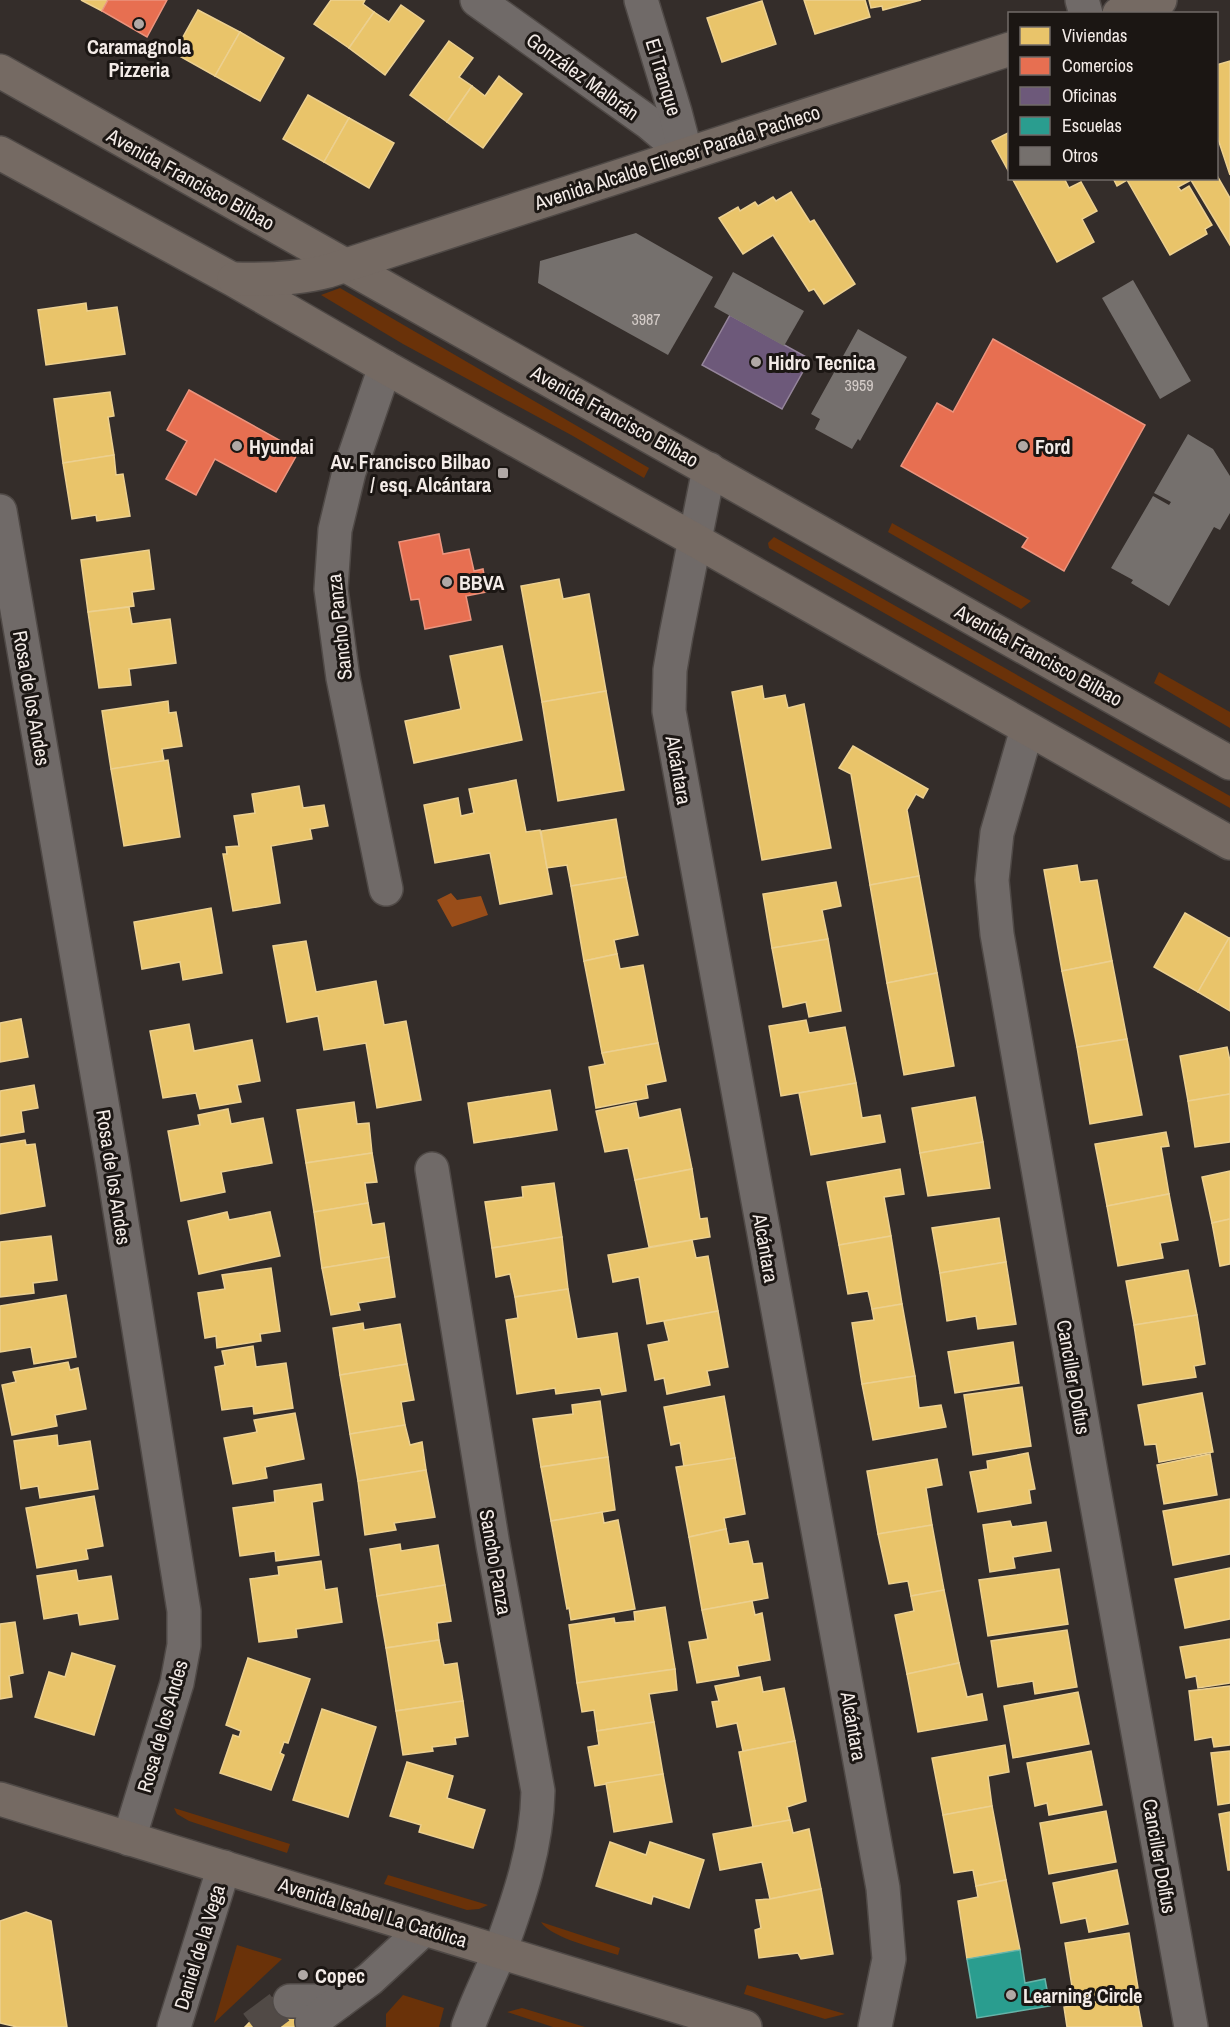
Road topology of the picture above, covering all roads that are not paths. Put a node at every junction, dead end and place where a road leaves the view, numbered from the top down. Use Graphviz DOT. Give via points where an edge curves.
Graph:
graph roads {
  1 [pos="477,0"];
  2 [pos="641,0"];
  3 [pos="1161,0"];
  4 [pos="1125,12"];
  5 [pos="1008,50"];
  6 [pos="0,71"];
  7 [pos="0,153"];
  8 [pos="686,154"];
  9 [pos="345,264"];
  10 [pos="232,279"];
  11 [pos="385,368"];
  12 [pos="709,469"];
  13 [pos="0,512"];
  14 [pos="693,539"];
  15 [pos="1027,729"];
  16 [pos="1230,763"];
  17 [pos="1230,843"];
  18 [pos="386,889"];
  19 [pos="432,1168"];
  20 [pos="0,1799"];
  21 [pos="129,1839"];
  22 [pos="224,1867"];
  23 [pos="424,1929"];
  24 [pos="500,1951"];
  25 [pos="320,2013"];
  26 [pos="174,2027"];
  27 [pos="468,2027"];
  28 [pos="745,2027"];
  29 [pos="875,2027"];
  30 [pos="1191,2027"];
  1 -- 8 [label="street, González Malbrán" via="648,122"];
  2 -- 8 [label="street, El Tranque"];
  3 -- 4 [label="main road"];
  5 -- 8 [label="main road, Avenida Alcalde Eliecer Parada Pacheco"];
  6 -- 9 [label="main road, Avenida Francisco Bilbao"];
  7 -- 10 [label="main road"];
  8 -- 9 [label="main road, Avenida Alcalde Eliecer Parada Pacheco"];
  9 -- 10 [label="main road, Avenida Alcalde Eliecer Parada Pacheco" via="312,275"];
  9 -- 12 [label="main road, Avenida Francisco Bilbao"];
  10 -- 11 [label="main road"];
  11 -- 14 [label="main road"];
  11 -- 18 [label="street, Sancho Panza" via="349,472 335,530 332,589 343,678"];
  12 -- 14 [label="street, Alcántara"];
  12 -- 16 [label="main road, Avenida Francisco Bilbao"];
  13 -- 21 [label="street, Rosa de los Andes" via="112,1161 184,1611 184,1645 177,1683"];
  14 -- 15 [label="main road"];
  14 -- 29 [label="street, Alcántara" via="670,670 669,711 883,1888 889,1959"];
  15 -- 17 [label="main road"];
  15 -- 30 [label="street, Canciller Dolfus" via="997,833 992,880 997,934"];
  19 -- 24 [label="street, Sancho Panza" via="493,1545 538,1791 529,1864"];
  20 -- 21 [label="main road, Avenida Isabel La Católica"];
  21 -- 22 [label="main road, Avenida Isabel La Católica"];
  22 -- 23 [label="main road, Avenida Isabel La Católica"];
  22 -- 26 [label="street, Daniel de la Vega"];
  23 -- 24 [label="main road, Avenida Isabel La Católica"];
  23 -- 25 [label="street" via="370,1979"];
  24 -- 27 [label="street, Sancho Panza"];
  24 -- 28 [label="main road, Avenida Isabel La Católica"];
}
